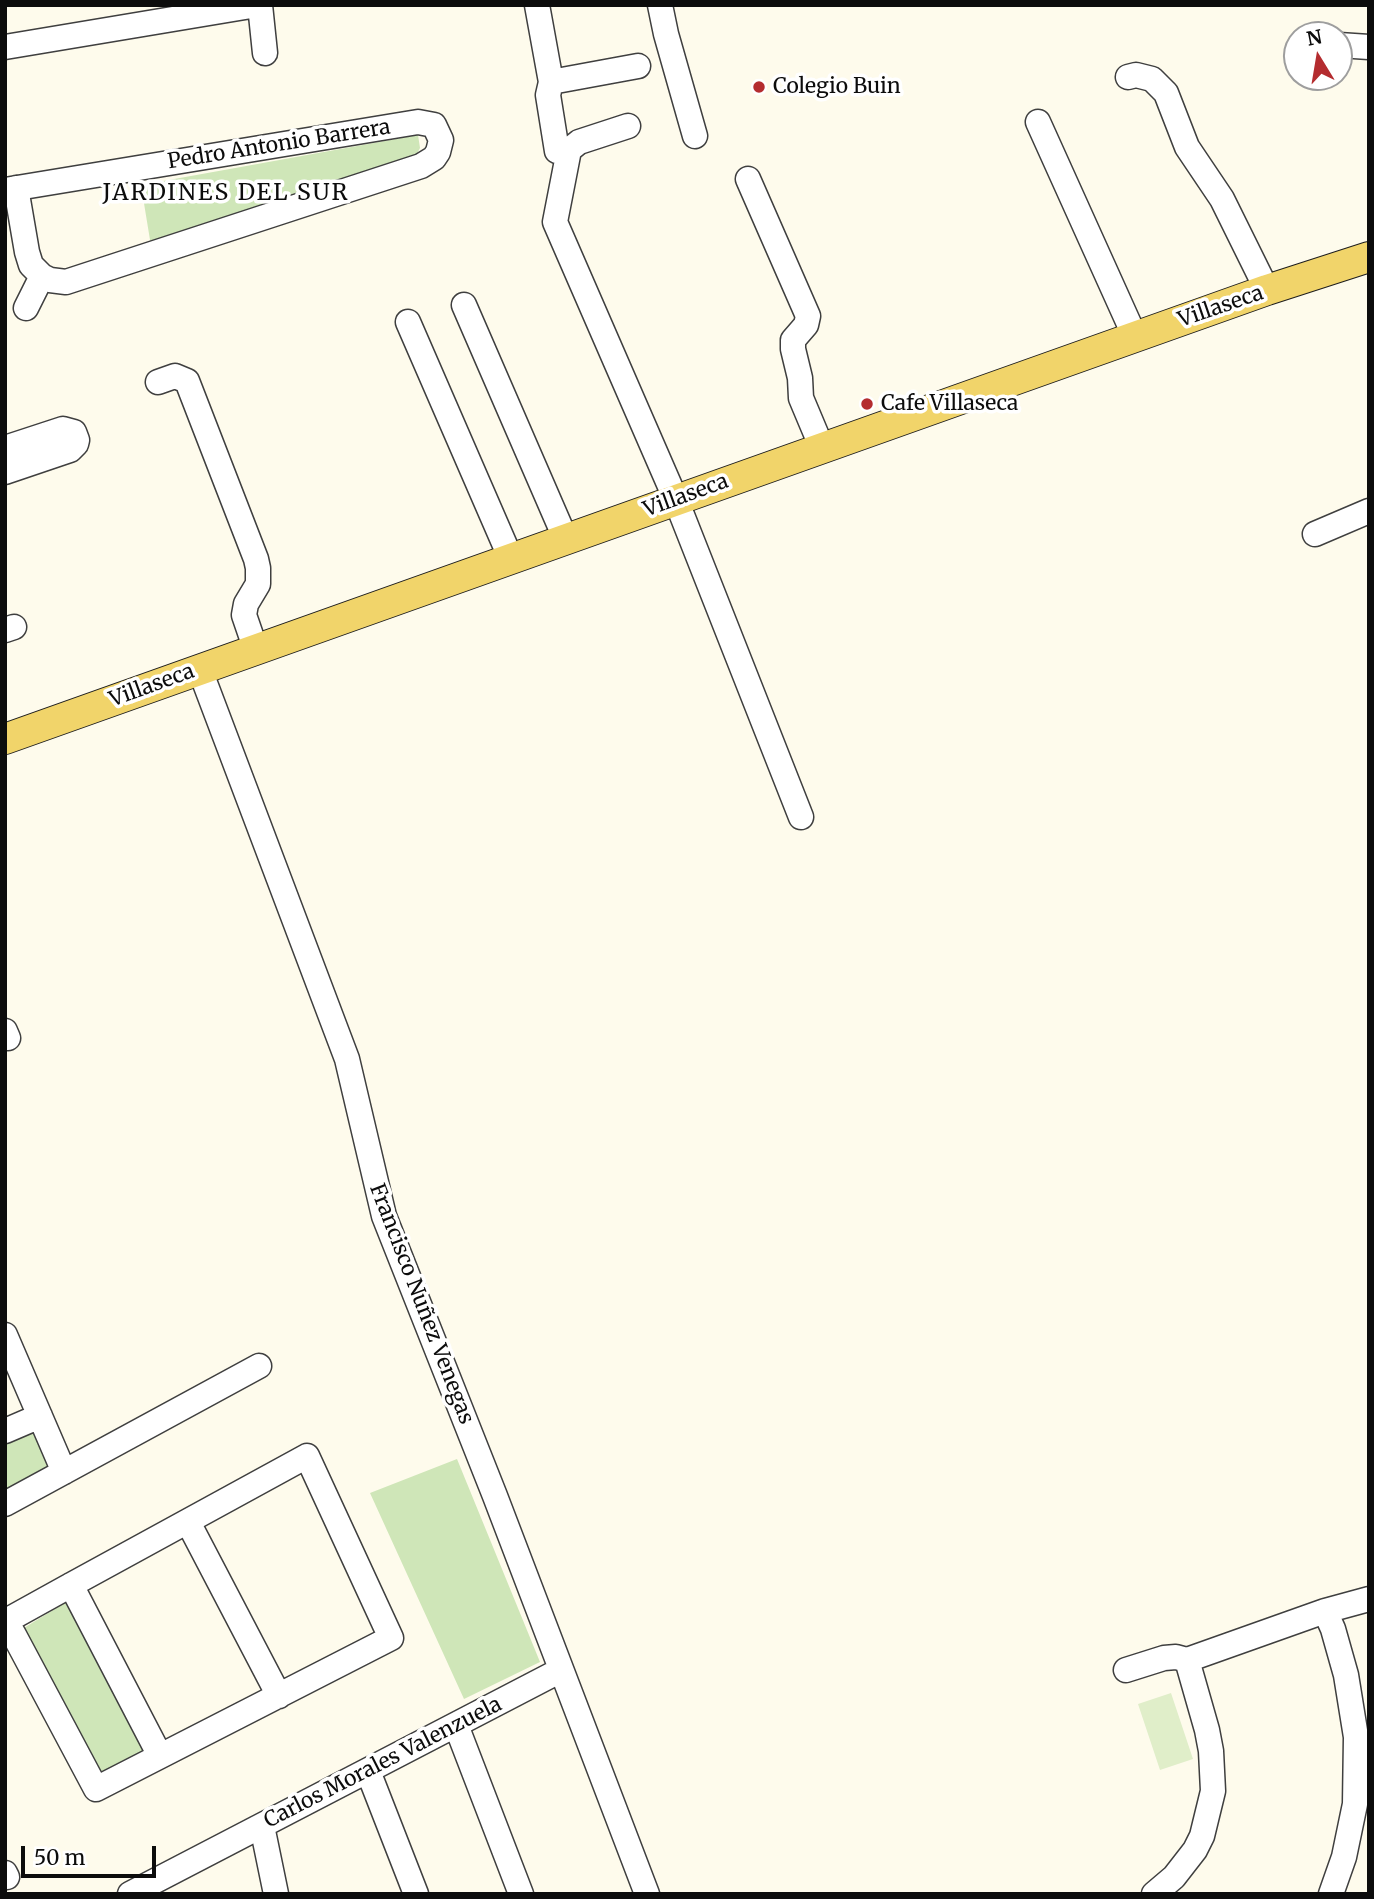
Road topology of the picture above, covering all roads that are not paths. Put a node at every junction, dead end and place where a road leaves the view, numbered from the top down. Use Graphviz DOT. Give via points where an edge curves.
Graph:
graph roads {
  1 [pos="259,5"];
  2 [pos="537,5"];
  3 [pos="660,5"];
  4 [pos="5,47"];
  5 [pos="265,53"];
  6 [pos="638,66"];
  7 [pos="1128,77"];
  8 [pos="551,82"];
  9 [pos="1044,121"];
  10 [pos="628,126"];
  11 [pos="695,136"];
  12 [pos="557,151"];
  13 [pos="748,179"];
  14 [pos="10,189"];
  15 [pos="1369,257"];
  16 [pos="42,276"];
  17 [pos="1266,290"];
  18 [pos="464,305"];
  19 [pos="26,308"];
  20 [pos="408,322"];
  21 [pos="1140,335"];
  22 [pos="158,382"];
  23 [pos="5,448"];
  24 [pos="822,448"];
  25 [pos="5,472"];
  26 [pos="676,500"];
  27 [pos="1369,511"];
  28 [pos="1315,534"];
  29 [pos="566,540"];
  30 [pos="511,559"];
  31 [pos="256,650"];
  32 [pos="200,670"];
  33 [pos="5,739"];
  34 [pos="801,817"];
  35 [pos="5,1335"];
  36 [pos="259,1366"];
  37 [pos="40,1416"];
  38 [pos="5,1431"];
  39 [pos="64,1472"];
  40 [pos="5,1504"];
  41 [pos="188,1522"];
  42 [pos="71,1585"];
  43 [pos="1369,1599"];
  44 [pos="1325,1611"];
  45 [pos="5,1621"];
  46 [pos="1187,1660"];
  47 [pos="561,1670"];
  48 [pos="1126,1671"];
  49 [pos="279,1696"];
  50 [pos="456,1725"];
  51 [pos="160,1756"];
  52 [pos="368,1771"];
  53 [pos="262,1826"];
  54 [pos="175,1883"];
  55 [pos="130,1894"];
  56 [pos="276,1894"];
  57 [pos="416,1894"];
  58 [pos="521,1894"];
  59 [pos="647,1894"];
  60 [pos="1154,1894"];
  61 [pos="1331,1894"];
  1 -- 4 [label="street"];
  1 -- 5 [label="street"];
  2 -- 8 [label="street"];
  3 -- 11 [label="street"];
  6 -- 8 [label="street"];
  7 -- 17 [label="street" via="1152,79 1166,93 1187,147 1222,200"];
  8 -- 12 [label="street" via="548,95"];
  9 -- 21 [label="street"];
  10 -- 26 [label="street" via="579,142 569,150 555,222"];
  13 -- 24 [label="street" via="808,316 793,340 793,349 801,398"];
  14 -- 16 [label="street" via="28,258"];
  14 -- 16 [label="street, Pedro Antonio Barrera" via="418,122 429,123 440,135 434,158 421,166 74,280 58,282"];
  15 -- 17 [label="main road, Villaseca"];
  16 -- 19 [label="street"];
  17 -- 21 [label="main road, Villaseca"];
  18 -- 29 [label="street"];
  20 -- 30 [label="street"];
  21 -- 24 [label="main road, Villaseca"];
  22 -- 31 [label="street" via="175,376 187,381 256,559 258,584 244,615"];
  23 -- 25 [label="street" via="63,429 74,432 77,440 70,450"];
  24 -- 26 [label="main road, Villaseca"];
  26 -- 29 [label="main road, Villaseca"];
  26 -- 34 [label="street"];
  27 -- 28 [label="street"];
  29 -- 30 [label="main road, Villaseca"];
  30 -- 31 [label="main road, Villaseca"];
  31 -- 32 [label="main road, Villaseca"];
  32 -- 33 [label="main road, Villaseca"];
  32 -- 47 [label="street, Francisco Nuñez Venegas" via="347,1059 384,1216"];
  35 -- 37 [label="street"];
  36 -- 39 [label="street"];
  37 -- 38 [label="street"];
  37 -- 39 [label="street"];
  39 -- 40 [label="street"];
  41 -- 42 [label="street"];
  41 -- 49 [label="street"];
  41 -- 49 [label="street" via="307,1457 391,1638"];
  42 -- 45 [label="street"];
  42 -- 51 [label="street"];
  43 -- 44 [label="street"];
  44 -- 46 [label="street"];
  44 -- 61 [label="street" via="1346,1675 1356,1737 1355,1804"];
  45 -- 51 [label="street" via="96,1789"];
  46 -- 48 [label="street" via="1164,1658"];
  46 -- 60 [label="street" via="1207,1730 1213,1791 1195,1850"];
  47 -- 50 [label="street, Carlos Morales Valenzuela"];
  47 -- 59 [label="street, Francisco Nuñez Venegas"];
  49 -- 51 [label="street"];
  50 -- 52 [label="street, Carlos Morales Valenzuela"];
  50 -- 58 [label="street"];
  52 -- 53 [label="street, Carlos Morales Valenzuela"];
  52 -- 57 [label="street"];
  53 -- 54 [label="street, Carlos Morales Valenzuela"];
  53 -- 56 [label="street"];
  54 -- 55 [label="street, Carlos Morales Valenzuela"];
}
